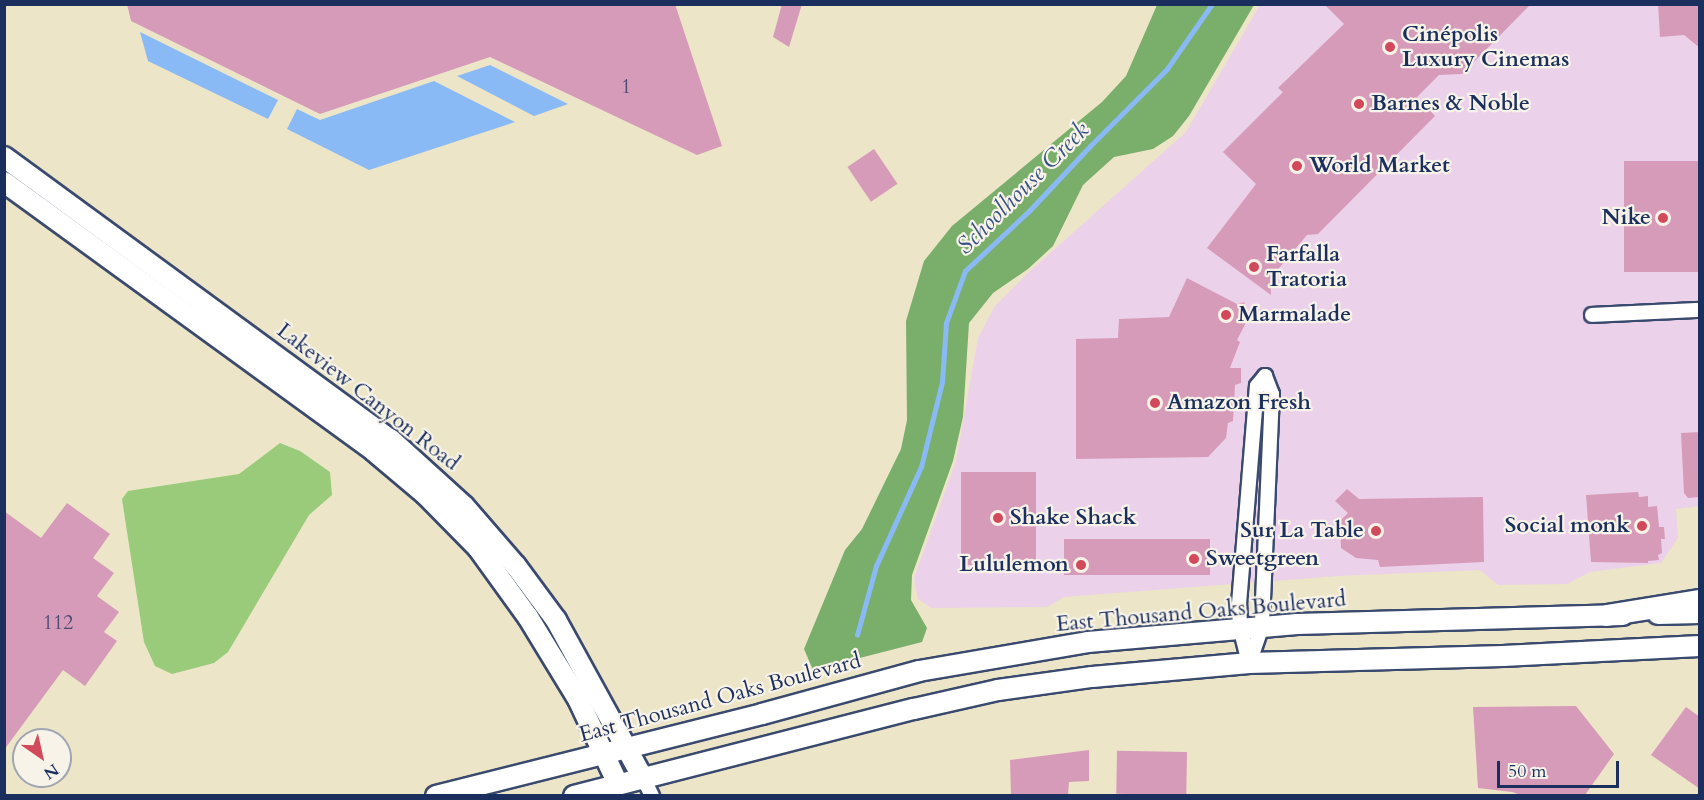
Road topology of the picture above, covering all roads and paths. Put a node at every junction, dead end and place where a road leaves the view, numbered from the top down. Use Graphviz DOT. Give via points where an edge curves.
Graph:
graph roads {
  1 [pos="4,157"];
  2 [pos="4,182"];
  3 [pos="1700,310"];
  4 [pos="1592,315"];
  5 [pos="1700,600"];
  6 [pos="1700,613"];
  7 [pos="1606,615"];
  8 [pos="1262,626"];
  9 [pos="1240,628"];
  10 [pos="1700,646"];
  11 [pos="1249,663"];
  12 [pos="627,748"];
  13 [pos="604,753"];
  14 [pos="643,778"];
  15 [pos="620,790"];
  16 [pos="436,795"];
  17 [pos="574,795"];
  18 [pos="652,795"];
  1 -- 12 [label="main road, Lakeview Canyon Road" via="280,356 423,467 492,536 541,598 574,649"];
  2 -- 13 [label="main road, Lakeview Canyon Road" via="374,451 426,495 503,579 559,665"];
  3 -- 4 [label="street"];
  5 -- 7 [label="main road"];
  6 -- 7 [label="main road, East Thousand Oaks Boulevard"];
  7 -- 8 [label="main road, East Thousand Oaks Boulevard"];
  8 -- 9 [label="main road, East Thousand Oaks Boulevard"];
  8 -- 9 [label="street" via="1272,394 1266,376 1257,386"];
  8 -- 11 [label="street"];
  9 -- 11 [label="street"];
  9 -- 12 [label="main road, East Thousand Oaks Boulevard" via="1088,642 919,671"];
  10 -- 11 [label="main road"];
  11 -- 14 [label="main road" via="1134,672 998,690"];
  12 -- 13 [label="main road, East Thousand Oaks Boulevard"];
  12 -- 14 [label="main road, Lakeview Canyon Road"];
  13 -- 15 [label="main road, Lakeview Canyon Road"];
  13 -- 16 [label="main road, East Thousand Oaks Boulevard"];
  14 -- 15 [label="main road"];
  14 -- 18 [label="street"];
  15 -- 17 [label="main road"];
}
